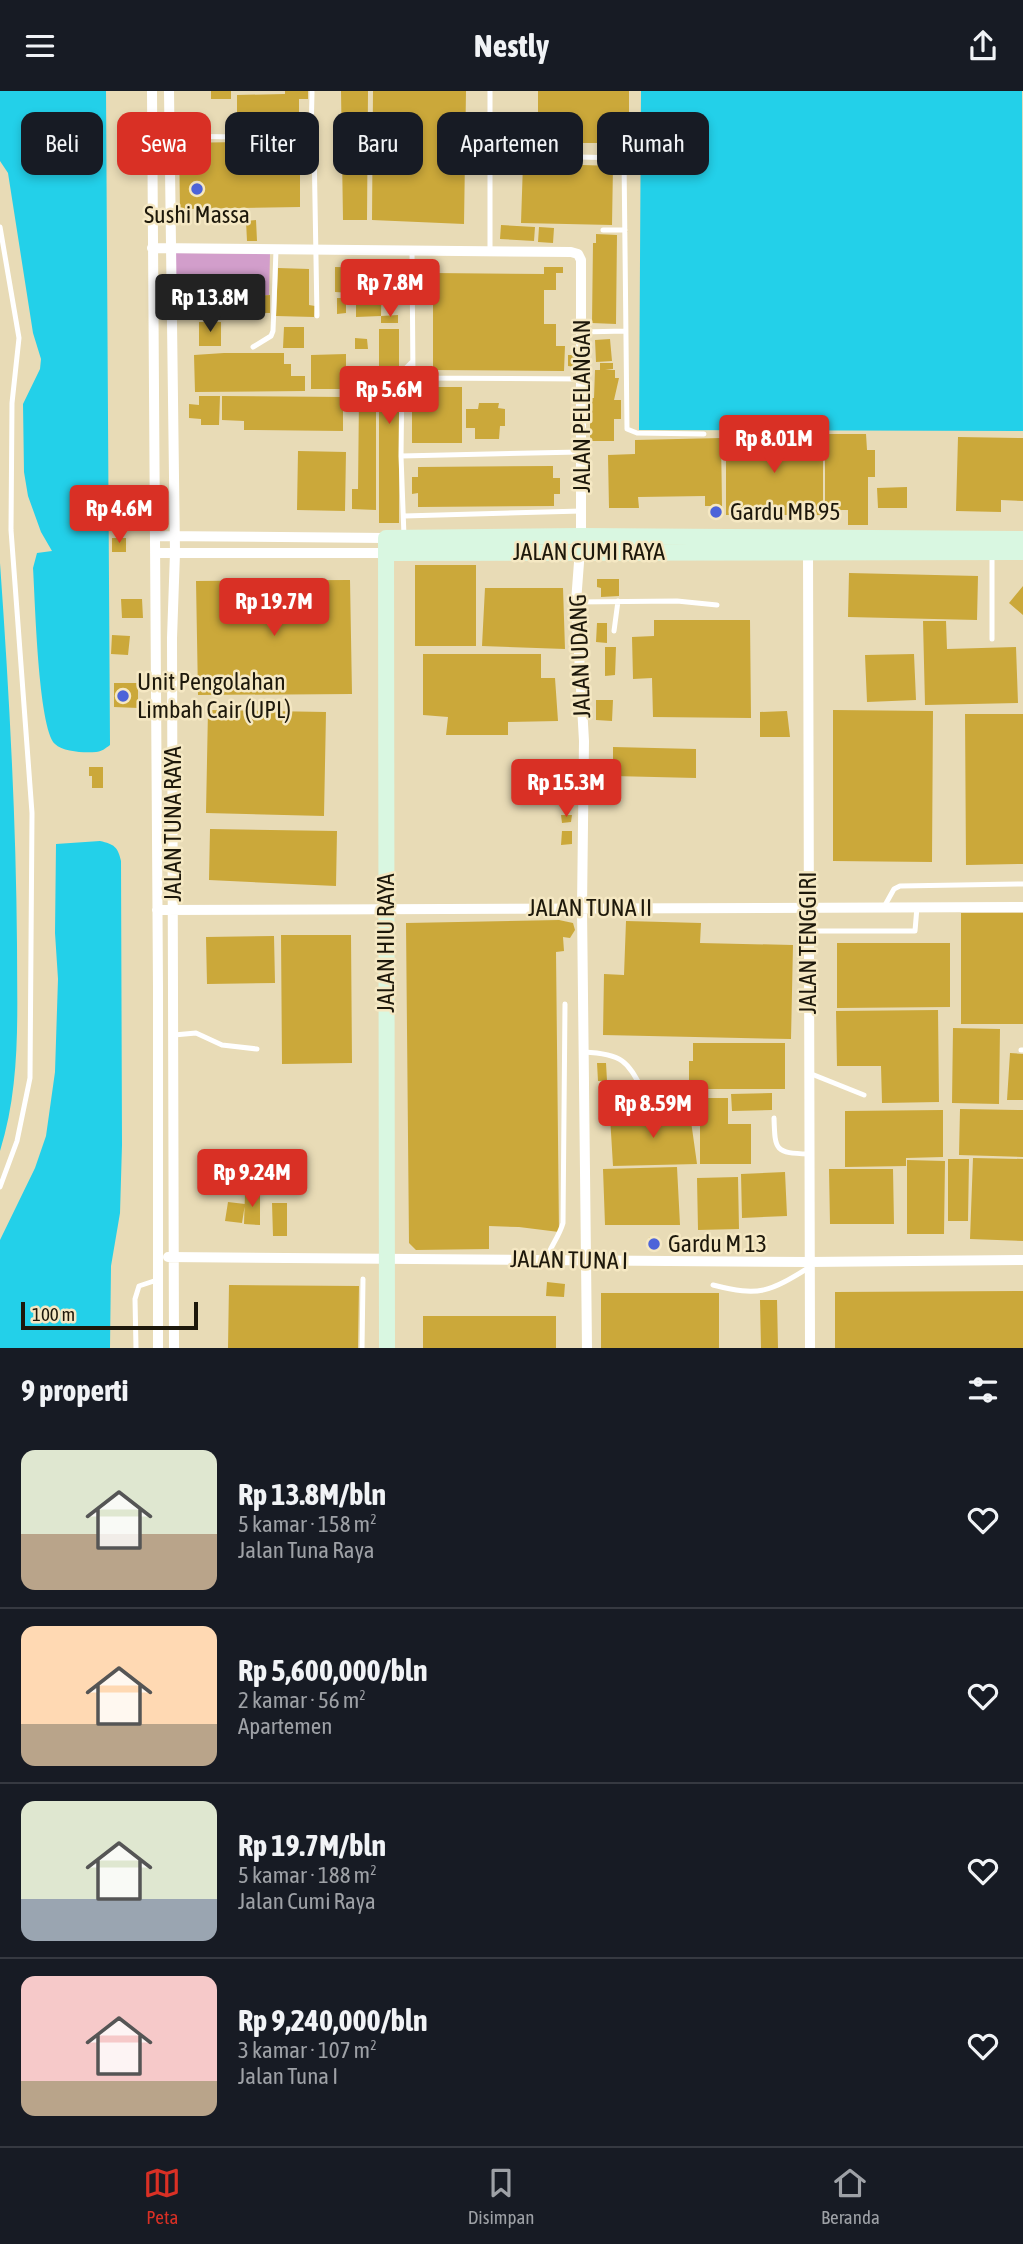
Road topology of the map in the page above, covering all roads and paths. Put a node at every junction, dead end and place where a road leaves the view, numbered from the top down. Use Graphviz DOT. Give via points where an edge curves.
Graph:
graph roads {
  1 [pos="152,91"];
  2 [pos="169,91"];
  3 [pos="490,91"];
  4 [pos="313,92"];
  5 [pos="169,112"];
  6 [pos="312,112"];
  7 [pos="490,112"];
  8 [pos="583,157"];
  9 [pos="171,175"];
  10 [pos="315,175"];
  11 [pos="491,175"];
  12 [pos="0,226"];
  13 [pos="603,230"];
  14 [pos="625,230"];
  15 [pos="152,248"];
  16 [pos="172,249"];
  17 [pos="276,250"];
  18 [pos="317,250"];
  19 [pos="412,251"];
  20 [pos="489,252"];
  21 [pos="317,316"];
  22 [pos="625,331"];
  23 [pos="582,332"];
  24 [pos="253,347"];
  25 [pos="412,362"];
  26 [pos="582,379"];
  27 [pos="154,424"];
  28 [pos="173,424"];
  29 [pos="704,434"];
  30 [pos="582,452"];
  31 [pos="401,456"];
  32 [pos="581,511"];
  33 [pos="404,516"];
  34 [pos="155,536"];
  35 [pos="174,536"];
  36 [pos="249,537"];
  37 [pos="404,538"];
  38 [pos="1023,539"];
  39 [pos="581,544"];
  40 [pos="386,545"];
  41 [pos="465,545"];
  42 [pos="808,545"];
  43 [pos="992,546"];
  44 [pos="249,552"];
  45 [pos="1023,552"];
  46 [pos="155,553"];
  47 [pos="175,553"];
  48 [pos="618,601"];
  49 [pos="576,602"];
  50 [pos="717,605"];
  51 [pos="614,631"];
  52 [pos="155,638"];
  53 [pos="172,638"];
  54 [pos="992,639"];
  55 [pos="173,767"];
  56 [pos="156,768"];
  57 [pos="1023,884"];
  58 [pos="917,907"];
  59 [pos="1023,907"];
  60 [pos="582,908"];
  61 [pos="807,908"];
  62 [pos="884,908"];
  63 [pos="386,909"];
  64 [pos="158,910"];
  65 [pos="173,910"];
  66 [pos="807,932"];
  67 [pos="565,1004"];
  68 [pos="174,1035"];
  69 [pos="257,1049"];
  70 [pos="584,1052"];
  71 [pos="809,1073"];
  72 [pos="864,1095"];
  73 [pos="649,1100"];
  74 [pos="158,1105"];
  75 [pos="174,1105"];
  76 [pos="774,1118"];
  77 [pos="809,1154"];
  78 [pos="0,1187"];
  79 [pos="158,1257"];
  80 [pos="174,1257"];
  81 [pos="386,1259"];
  82 [pos="546,1260"];
  83 [pos="1023,1260"];
  84 [pos="586,1261"];
  85 [pos="809,1265"];
  86 [pos="158,1279"];
  87 [pos="363,1279"];
  88 [pos="713,1285"];
  89 [pos="136,1348"];
  90 [pos="158,1348"];
  91 [pos="174,1348"];
  92 [pos="362,1348"];
  93 [pos="387,1348"];
  94 [pos="587,1348"];
  95 [pos="810,1348"];
  1 -- 15 [label="street, JALAN TUNA RAYA"];
  2 -- 5 [label="street, JALAN TUNA RAYA"];
  3 -- 7 [label="lane"];
  4 -- 6 [label="lane"];
  8 -- 14 [label="lane" via="624,158"];
  9 -- 16 [label="street, JALAN TUNA RAYA"];
  10 -- 18 [label="lane"];
  11 -- 20 [label="lane"];
  12 -- 78 [label="lane" via="19,338 12,403 11,530 32,813 30,1078 17,1141"];
  13 -- 14 [label="lane"];
  14 -- 22 [label="lane"];
  15 -- 16 [label="street"];
  15 -- 27 [label="street, JALAN TUNA RAYA"];
  16 -- 17 [label="street"];
  16 -- 28 [label="street, JALAN TUNA RAYA"];
  17 -- 18 [label="street"];
  17 -- 24 [label="lane" via="273,331"];
  18 -- 19 [label="street"];
  18 -- 21 [label="lane"];
  19 -- 20 [label="street"];
  19 -- 25 [label="lane"];
  20 -- 23 [label="street, JALAN PELELANGAN" via="578,254"];
  22 -- 23 [label="lane"];
  22 -- 29 [label="lane" via="627,429"];
  23 -- 26 [label="street, JALAN PELELANGAN"];
  25 -- 26 [label="lane" via="416,379"];
  25 -- 31 [label="lane" via="402,372"];
  26 -- 30 [label="street, JALAN PELELANGAN"];
  27 -- 28 [label="street"];
  27 -- 34 [label="street, JALAN TUNA RAYA"];
  28 -- 35 [label="street, JALAN TUNA RAYA"];
  30 -- 31 [label="lane"];
  30 -- 32 [label="street, JALAN PELELANGAN"];
  31 -- 33 [label="lane"];
  32 -- 33 [label="lane"];
  32 -- 39 [label="street, JALAN PELELANGAN"];
  33 -- 37 [label="lane"];
  34 -- 35 [label="street, JALAN CUMI RAYA"];
  34 -- 46 [label="street, JALAN TUNA RAYA"];
  35 -- 36 [label="street, JALAN CUMI RAYA"];
  35 -- 47 [label="street, JALAN TUNA RAYA"];
  36 -- 40 [label="street, JALAN CUMI RAYA"];
  36 -- 44 [label="street"];
  37 -- 40 [label="street, JALAN CUMI RAYA"];
  37 -- 41 [label="street, JALAN CUMI RAYA"];
  38 -- 43 [label="street, JALAN CUMI RAYA"];
  39 -- 41 [label="street, JALAN CUMI RAYA"];
  39 -- 42 [label="street, JALAN CUMI RAYA"];
  39 -- 49 [label="street, JALAN UDANG"];
  40 -- 41 [label="street, JALAN CUMI RAYA"];
  40 -- 44 [label="street, JALAN CUMI RAYA"];
  40 -- 63 [label="street, JALAN HIU RAYA"];
  42 -- 43 [label="street, JALAN CUMI RAYA"];
  42 -- 61 [label="street, JALAN TENGGIRI"];
  43 -- 45 [label="street, JALAN CUMI RAYA"];
  43 -- 54 [label="lane"];
  44 -- 47 [label="street, JALAN CUMI RAYA"];
  46 -- 47 [label="street, JALAN CUMI RAYA"];
  46 -- 52 [label="street, JALAN TUNA RAYA"];
  47 -- 53 [label="street, JALAN TUNA RAYA"];
  48 -- 49 [label="lane"];
  48 -- 50 [label="lane"];
  48 -- 51 [label="lane"];
  49 -- 60 [label="street, JALAN UDANG" via="584,741"];
  52 -- 53 [label="street"];
  52 -- 56 [label="street, JALAN TUNA RAYA"];
  53 -- 55 [label="street, JALAN TUNA RAYA"];
  55 -- 56 [label="street"];
  55 -- 65 [label="street, JALAN TUNA RAYA"];
  56 -- 64 [label="street, JALAN TUNA RAYA"];
  57 -- 62 [label="lane" via="900,885"];
  58 -- 59 [label="street, JALAN TUNA II"];
  58 -- 62 [label="street, JALAN TUNA II"];
  58 -- 66 [label="lane" via="915,931"];
  60 -- 61 [label="street, JALAN TUNA II"];
  60 -- 63 [label="street, JALAN TUNA II"];
  60 -- 70 [label="street, JALAN UDANG"];
  61 -- 62 [label="street, JALAN TUNA II"];
  61 -- 66 [label="street, JALAN TENGGIRI"];
  63 -- 65 [label="street, JALAN TUNA II"];
  63 -- 81 [label="street, JALAN HIU RAYA"];
  64 -- 65 [label="street, JALAN TUNA II"];
  64 -- 74 [label="street, JALAN TUNA RAYA"];
  65 -- 68 [label="street, JALAN TUNA RAYA"];
  66 -- 71 [label="street, JALAN TENGGIRI"];
  67 -- 82 [label="lane" via="563,1223"];
  68 -- 69 [label="lane" via="196,1033 222,1045"];
  68 -- 75 [label="street, JALAN TUNA RAYA"];
  70 -- 73 [label="lane" via="608,1053 623,1061"];
  70 -- 84 [label="street, JALAN UDANG"];
  71 -- 72 [label="lane"];
  71 -- 77 [label="street, JALAN TENGGIRI"];
  74 -- 75 [label="street"];
  74 -- 79 [label="street, JALAN TUNA RAYA"];
  75 -- 80 [label="street, JALAN TUNA RAYA"];
  76 -- 77 [label="lane" via="778,1149"];
  77 -- 85 [label="street, JALAN TENGGIRI"];
  79 -- 80 [label="street, JALAN TUNA I"];
  79 -- 86 [label="street, JALAN TUNA RAYA"];
  80 -- 81 [label="street, JALAN TUNA I"];
  80 -- 91 [label="street, JALAN TUNA RAYA"];
  81 -- 82 [label="street, JALAN TUNA I"];
  81 -- 93 [label="street, JALAN HIU RAYA"];
  82 -- 84 [label="street, JALAN TUNA I"];
  83 -- 85 [label="street, JALAN TUNA I"];
  84 -- 85 [label="street, JALAN TUNA I"];
  84 -- 94 [label="street, JALAN UDANG"];
  85 -- 88 [label="lane" via="761,1292"];
  85 -- 95 [label="street, JALAN TENGGIRI"];
  86 -- 89 [label="lane" via="138,1289"];
  86 -- 90 [label="street, JALAN TUNA RAYA"];
  87 -- 92 [label="lane"];
}
